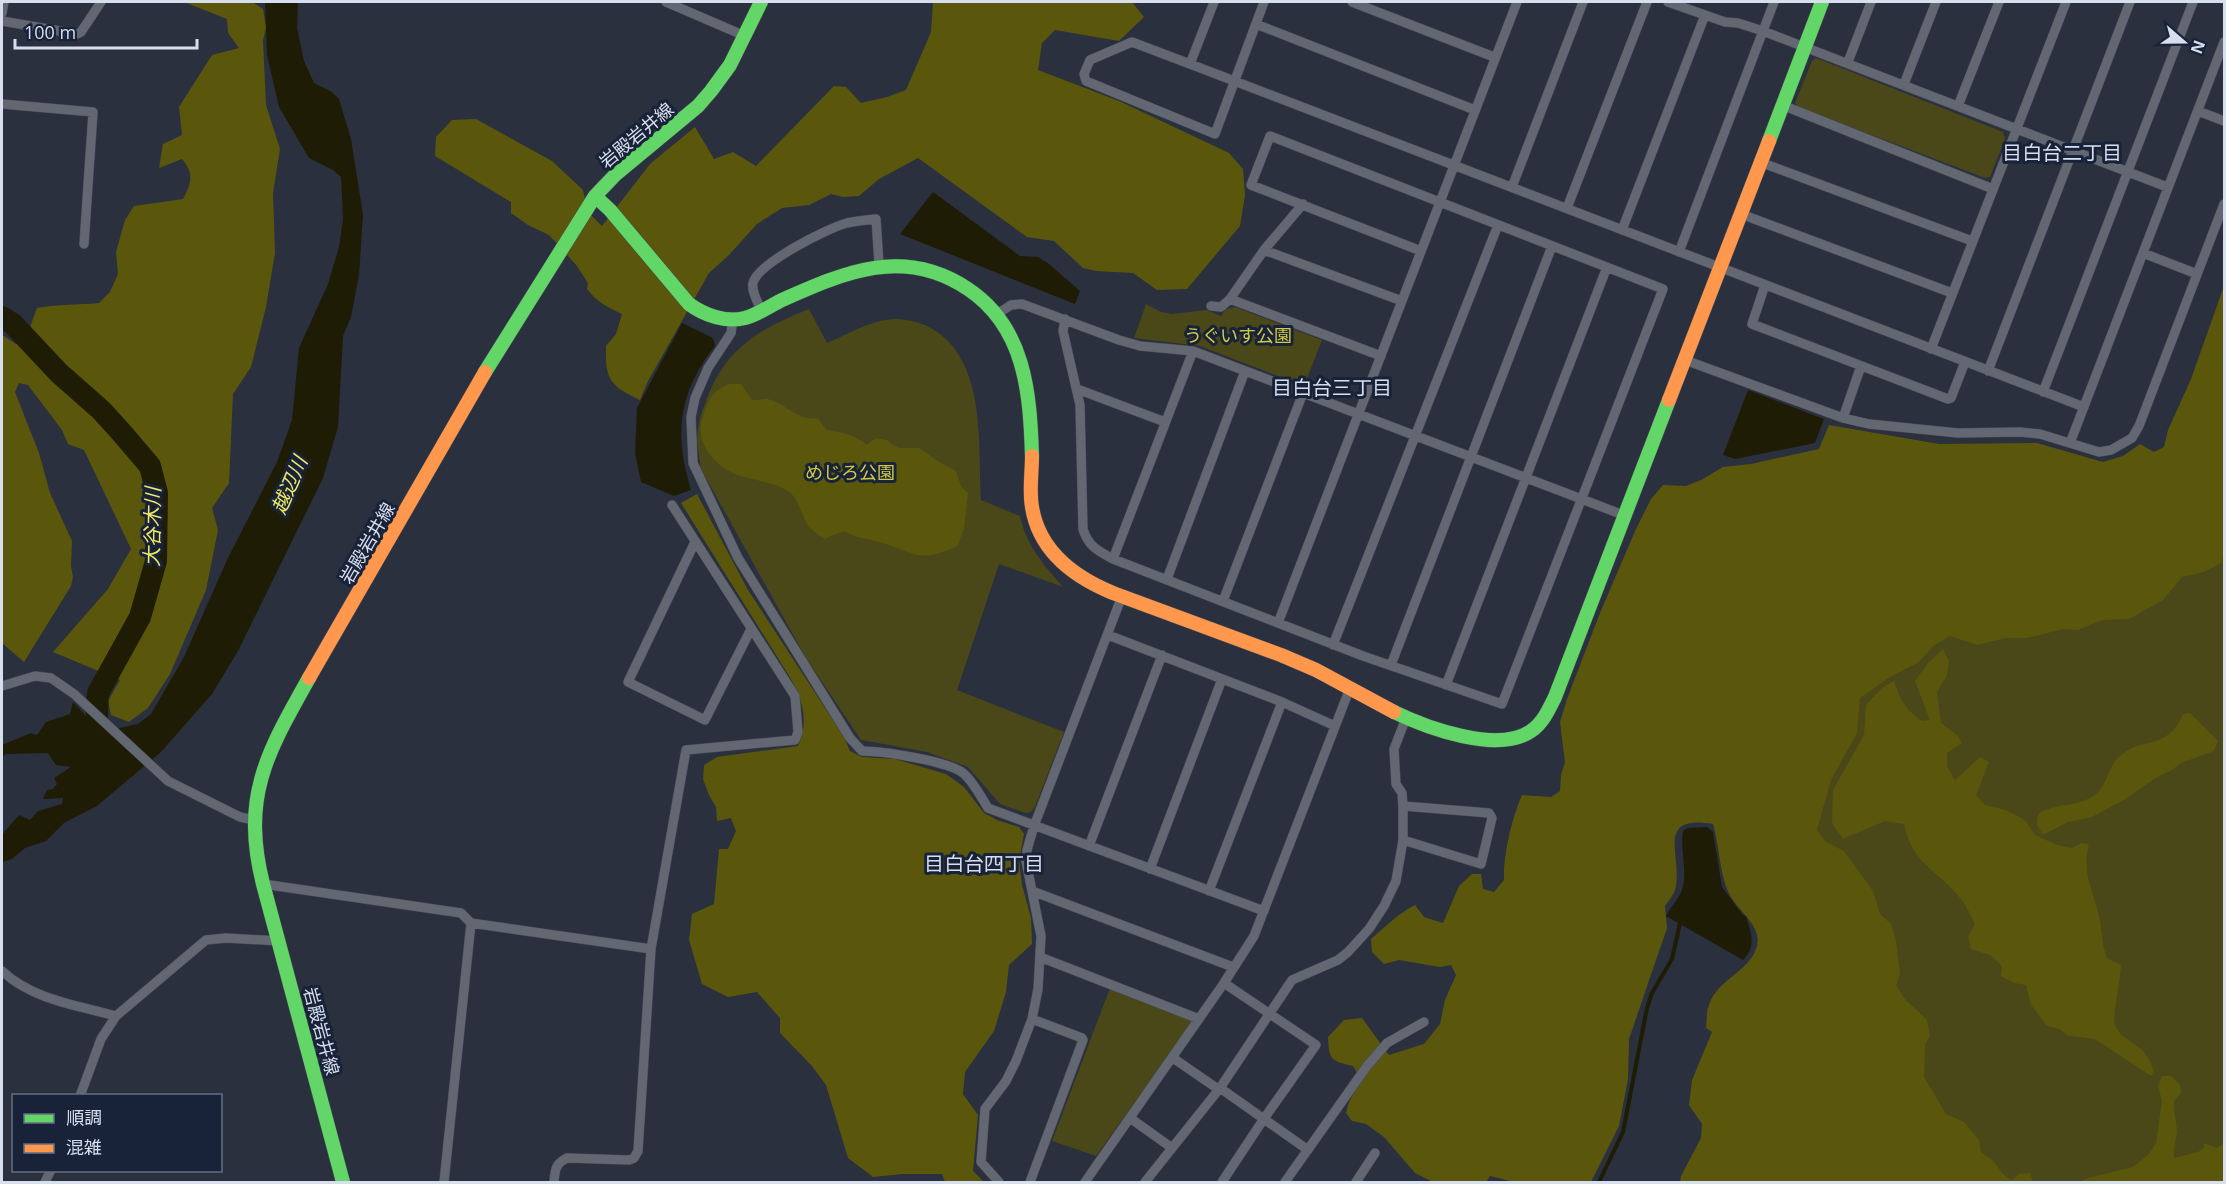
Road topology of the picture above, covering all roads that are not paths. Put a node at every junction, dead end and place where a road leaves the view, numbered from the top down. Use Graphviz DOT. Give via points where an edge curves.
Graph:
graph roads {
  1 [pos="4,2"];
  2 [pos="100,2"];
  3 [pos="666,2"];
  4 [pos="761,2"];
  5 [pos="1214,2"];
  6 [pos="1264,2"];
  7 [pos="1352,2"];
  8 [pos="1515,2"];
  9 [pos="1583,2"];
  10 [pos="1647,2"];
  11 [pos="1668,2"];
  12 [pos="1774,2"];
  13 [pos="1822,2"];
  14 [pos="1871,2"];
  15 [pos="1936,2"];
  16 [pos="1999,2"];
  17 [pos="2066,2"];
  18 [pos="2130,2"];
  19 [pos="2193,2"];
  20 [pos="2,13"];
  21 [pos="1705,15"];
  22 [pos="2,21"];
  23 [pos="1257,24"];
  24 [pos="1763,31"];
  25 [pos="745,36"];
  26 [pos="2224,44"];
  27 [pos="1804,47"];
  28 [pos="1494,57"];
  29 [pos="1848,62"];
  30 [pos="1190,64"];
  31 [pos="1234,81"];
  32 [pos="1904,84"];
  33 [pos="2,104"];
  34 [pos="1782,105"];
  35 [pos="1958,106"];
  36 [pos="1474,110"];
  37 [pos="2198,111"];
  38 [pos="2224,121"];
  39 [pos="2015,130"];
  40 [pos="2072,151"];
  41 [pos="1760,162"];
  42 [pos="1454,164"];
  43 [pos="2126,172"];
  44 [pos="1512,187"];
  45 [pos="2167,187"];
  46 [pos="1993,189"];
  47 [pos="595,196"];
  48 [pos="1440,201"];
  49 [pos="1303,204"];
  50 [pos="2224,204"];
  51 [pos="1567,208"];
  52 [pos="1741,214"];
  53 [pos="1498,225"];
  54 [pos="1622,230"];
  55 [pos="1972,241"];
  56 [pos="84,244"];
  57 [pos="1552,246"];
  58 [pos="1264,250"];
  59 [pos="1421,251"];
  60 [pos="1680,252"];
  61 [pos="2142,253"];
  62 [pos="879,264"];
  63 [pos="1607,267"];
  64 [pos="1720,268"];
  65 [pos="2197,274"];
  66 [pos="1765,285"];
  67 [pos="1952,293"];
  68 [pos="1230,299"];
  69 [pos="1402,301"];
  70 [pos="1211,306"];
  71 [pos="761,310"];
  72 [pos="997,314"];
  73 [pos="733,319"];
  74 [pos="1065,320"];
  75 [pos="1931,349"];
  76 [pos="1193,351"];
  77 [pos="1380,356"];
  78 [pos="1685,360"];
  79 [pos="1965,362"];
  80 [pos="1861,366"];
  81 [pos="1245,371"];
  82 [pos="1989,371"];
  83 [pos="1077,389"];
  84 [pos="2043,392"];
  85 [pos="1303,393"];
  86 [pos="2084,407"];
  87 [pos="1359,413"];
  88 [pos="1843,417"];
  89 [pos="1165,422"];
  90 [pos="1416,436"];
  91 [pos="2070,443"];
  92 [pos="1471,457"];
  93 [pos="1526,478"];
  94 [pos="1581,499"];
  95 [pos="672,505"];
  96 [pos="1626,516"];
  97 [pos="695,542"];
  98 [pos="1113,559"];
  99 [pos="1167,579"];
  100 [pos="1122,596"];
  101 [pos="1223,601"];
  102 [pos="1278,623"];
  103 [pos="752,629"];
  104 [pos="1108,634"];
  105 [pos="1333,645"];
  106 [pos="1162,655"];
  107 [pos="1391,665"];
  108 [pos="1222,679"];
  109 [pos="1446,685"];
  110 [pos="2,686"];
  111 [pos="1350,688"];
  112 [pos="1282,702"];
  113 [pos="1406,718"];
  114 [pos="1335,726"];
  115 [pos="1403,806"];
  116 [pos="254,820"];
  117 [pos="1034,826"];
  118 [pos="1403,840"];
  119 [pos="1089,846"];
  120 [pos="1150,869"];
  121 [pos="263,884"];
  122 [pos="1032,891"];
  123 [pos="1209,891"];
  124 [pos="1264,911"];
  125 [pos="471,923"];
  126 [pos="280,941"];
  127 [pos="651,949"];
  128 [pos="1040,957"];
  129 [pos="1233,967"];
  130 [pos="2,971"];
  131 [pos="1224,983"];
  132 [pos="1269,1015"];
  133 [pos="116,1016"];
  134 [pos="1032,1019"];
  135 [pos="1199,1019"];
  136 [pos="1424,1022"];
  137 [pos="1173,1058"];
  138 [pos="1219,1088"];
  139 [pos="80,1094"];
  140 [pos="1130,1118"];
  141 [pos="1263,1120"];
  142 [pos="1172,1149"];
  143 [pos="1308,1150"];
  144 [pos="1375,1153"];
  145 [pos="343,1182"];
  146 [pos="444,1182"];
  147 [pos="554,1182"];
  148 [pos="999,1182"];
  149 [pos="1030,1182"];
  150 [pos="1085,1182"];
  151 [pos="1145,1182"];
  152 [pos="1222,1182"];
  153 [pos="1285,1182"];
  154 [pos="1356,1182"];
  1 -- 20 [label="street"];
  2 -- 22 [label="street" via="77,34"];
  3 -- 25 [label="street"];
  4 -- 25 [label="street, 岩殿岩井線"];
  5 -- 30 [label="street"];
  6 -- 23 [label="street"];
  7 -- 28 [label="street"];
  8 -- 28 [label="street"];
  9 -- 44 [label="street"];
  10 -- 51 [label="street"];
  11 -- 21 [label="street"];
  12 -- 24 [label="street"];
  13 -- 27 [label="street"];
  14 -- 29 [label="street"];
  15 -- 32 [label="street"];
  16 -- 35 [label="street"];
  17 -- 39 [label="street"];
  18 -- 40 [label="street"];
  19 -- 43 [label="street"];
  21 -- 24 [label="street"];
  21 -- 54 [label="street"];
  23 -- 31 [label="street"];
  23 -- 36 [label="street"];
  24 -- 27 [label="street"];
  24 -- 60 [label="street"];
  25 -- 47 [label="street, 岩殿岩井線" via="730,65 698,106"];
  26 -- 37 [label="street"];
  27 -- 29 [label="street"];
  27 -- 34 [label="street"];
  28 -- 36 [label="street"];
  29 -- 32 [label="street"];
  30 -- 31 [label="street"];
  30 -- 31 [label="street" via="1132,42 1090,60 1084,74 1086,81 1215,134"];
  31 -- 42 [label="street"];
  32 -- 35 [label="street"];
  33 -- 56 [label="street" via="93,112"];
  34 -- 41 [label="street"];
  34 -- 46 [label="street"];
  35 -- 39 [label="street"];
  36 -- 42 [label="street"];
  37 -- 38 [label="street"];
  37 -- 45 [label="street"];
  39 -- 40 [label="street"];
  39 -- 46 [label="street"];
  40 -- 43 [label="street"];
  40 -- 82 [label="street"];
  41 -- 52 [label="street"];
  41 -- 55 [label="street"];
  42 -- 44 [label="street"];
  42 -- 48 [label="street"];
  43 -- 45 [label="street"];
  43 -- 84 [label="street"];
  44 -- 51 [label="street"];
  45 -- 61 [label="street"];
  46 -- 55 [label="street"];
  47 -- 73 [label="street" via="689,304 708,316"];
  47 -- 116 [label="street, 岩殿岩井線" via="496,353 282,726 257,785"];
  48 -- 49 [label="street" via="1270,136 1251,185"];
  48 -- 53 [label="street"];
  48 -- 59 [label="street"];
  49 -- 58 [label="street"];
  49 -- 59 [label="street"];
  50 -- 65 [label="street"];
  51 -- 54 [label="street"];
  52 -- 64 [label="street"];
  52 -- 67 [label="street"];
  53 -- 57 [label="street"];
  53 -- 90 [label="street"];
  54 -- 60 [label="street"];
  55 -- 67 [label="street"];
  57 -- 63 [label="street"];
  57 -- 92 [label="street"];
  58 -- 68 [label="street"];
  58 -- 69 [label="street"];
  59 -- 69 [label="street"];
  60 -- 64 [label="street"];
  61 -- 65 [label="street"];
  61 -- 86 [label="street"];
  62 -- 71 [label="street" via="828,279"];
  62 -- 71 [label="street" via="876,219 848,223 817,235 760,272 753,283"];
  62 -- 72 [label="street" via="905,265 942,274 966,286"];
  63 -- 93 [label="street"];
  63 -- 94 [label="street" via="1664,289"];
  64 -- 66 [label="street"];
  64 -- 78 [label="street"];
  65 -- 91 [label="street" via="2132,438 2099,452"];
  66 -- 75 [label="street"];
  66 -- 80 [label="street" via="1752,324"];
  67 -- 75 [label="street"];
  68 -- 70 [label="street" via="1221,307"];
  68 -- 77 [label="street"];
  69 -- 77 [label="street"];
  71 -- 73 [label="street"];
  72 -- 74 [label="street" via="1011,305 1022,304"];
  72 -- 100 [label="street" via="1016,345 1024,371 1031,433 1032,511 1040,531 1048,548 1064,565 1086,581"];
  73 -- 117 [label="street" via="731,333 708,368 695,398 690,436 693,463 738,558 850,738 862,751 925,760 962,772 988,808"];
  74 -- 76 [label="street" via="1140,346"];
  74 -- 83 [label="street" via="1063,331"];
  75 -- 79 [label="street"];
  76 -- 81 [label="street"];
  76 -- 89 [label="street"];
  77 -- 87 [label="street"];
  78 -- 88 [label="street"];
  78 -- 96 [label="street"];
  79 -- 80 [label="street" via="1948,399"];
  79 -- 82 [label="street"];
  80 -- 88 [label="street"];
  81 -- 85 [label="street"];
  81 -- 99 [label="street"];
  82 -- 84 [label="street"];
  83 -- 89 [label="street"];
  83 -- 98 [label="street" via="1083,529 1086,541"];
  84 -- 86 [label="street"];
  85 -- 87 [label="street"];
  85 -- 101 [label="street"];
  86 -- 91 [label="street"];
  87 -- 90 [label="street"];
  87 -- 102 [label="street"];
  88 -- 91 [label="street" via="1869,424 1958,433 2040,434"];
  89 -- 98 [label="street"];
  90 -- 92 [label="street"];
  90 -- 105 [label="street"];
  92 -- 93 [label="street"];
  92 -- 107 [label="street"];
  93 -- 94 [label="street"];
  93 -- 109 [label="street"];
  94 -- 96 [label="street"];
  94 -- 109 [label="street" via="1502,704"];
  95 -- 97 [label="street"];
  96 -- 113 [label="street" via="1543,722 1521,736 1488,740"];
  97 -- 103 [label="street"];
  97 -- 103 [label="street" via="628,682 705,720"];
  98 -- 99 [label="street"];
  99 -- 101 [label="street"];
  100 -- 104 [label="street"];
  100 -- 111 [label="street" via="1301,663"];
  101 -- 102 [label="street"];
  102 -- 105 [label="street"];
  103 -- 127 [label="street" via="795,696 798,732 795,740 686,750"];
  104 -- 106 [label="street"];
  104 -- 117 [label="street"];
  105 -- 107 [label="street"];
  106 -- 108 [label="street"];
  106 -- 119 [label="street"];
  107 -- 109 [label="street"];
  108 -- 112 [label="street"];
  108 -- 120 [label="street"];
  110 -- 116 [label="street" via="35,676 51,678 74,694 168,781 240,817"];
  111 -- 113 [label="street"];
  111 -- 114 [label="street"];
  112 -- 114 [label="street"];
  112 -- 123 [label="street"];
  113 -- 115 [label="street" via="1394,749 1396,784"];
  114 -- 124 [label="street"];
  115 -- 118 [label="street"];
  115 -- 118 [label="street" via="1489,813 1492,818 1481,864"];
  116 -- 121 [label="street, 岩殿岩井線"];
  117 -- 119 [label="street"];
  117 -- 122 [label="street" via="1026,861"];
  118 -- 132 [label="street" via="1396,881 1370,929 1338,960 1292,980"];
  119 -- 120 [label="street"];
  120 -- 123 [label="street"];
  121 -- 125 [label="street" via="461,913"];
  121 -- 126 [label="street, 岩殿岩井線"];
  122 -- 128 [label="street" via="1041,936"];
  122 -- 129 [label="street"];
  123 -- 124 [label="street"];
  124 -- 129 [label="street" via="1254,936"];
  125 -- 127 [label="street"];
  125 -- 146 [label="street"];
  126 -- 133 [label="street" via="206,940"];
  126 -- 145 [label="street, 岩殿岩井線"];
  127 -- 147 [label="street" via="638,1151 629,1160 567,1158 555,1168"];
  128 -- 134 [label="street"];
  128 -- 135 [label="street"];
  129 -- 131 [label="street"];
  130 -- 133 [label="street" via="45,997"];
  131 -- 132 [label="street"];
  131 -- 135 [label="street"];
  132 -- 138 [label="street"];
  132 -- 141 [label="street" via="1316,1045"];
  133 -- 139 [label="street" via="101,1039"];
  134 -- 148 [label="street" via="1006,1081 985,1109 981,1162"];
  134 -- 149 [label="street" via="1083,1040"];
  135 -- 137 [label="street"];
  136 -- 143 [label="street" via="1387,1043"];
  137 -- 138 [label="street"];
  137 -- 140 [label="street"];
  138 -- 141 [label="street"];
  138 -- 142 [label="street"];
  140 -- 142 [label="street"];
  140 -- 150 [label="street"];
  141 -- 143 [label="street"];
  141 -- 152 [label="street"];
  142 -- 151 [label="street"];
  143 -- 153 [label="street"];
  144 -- 154 [label="street"];
}
